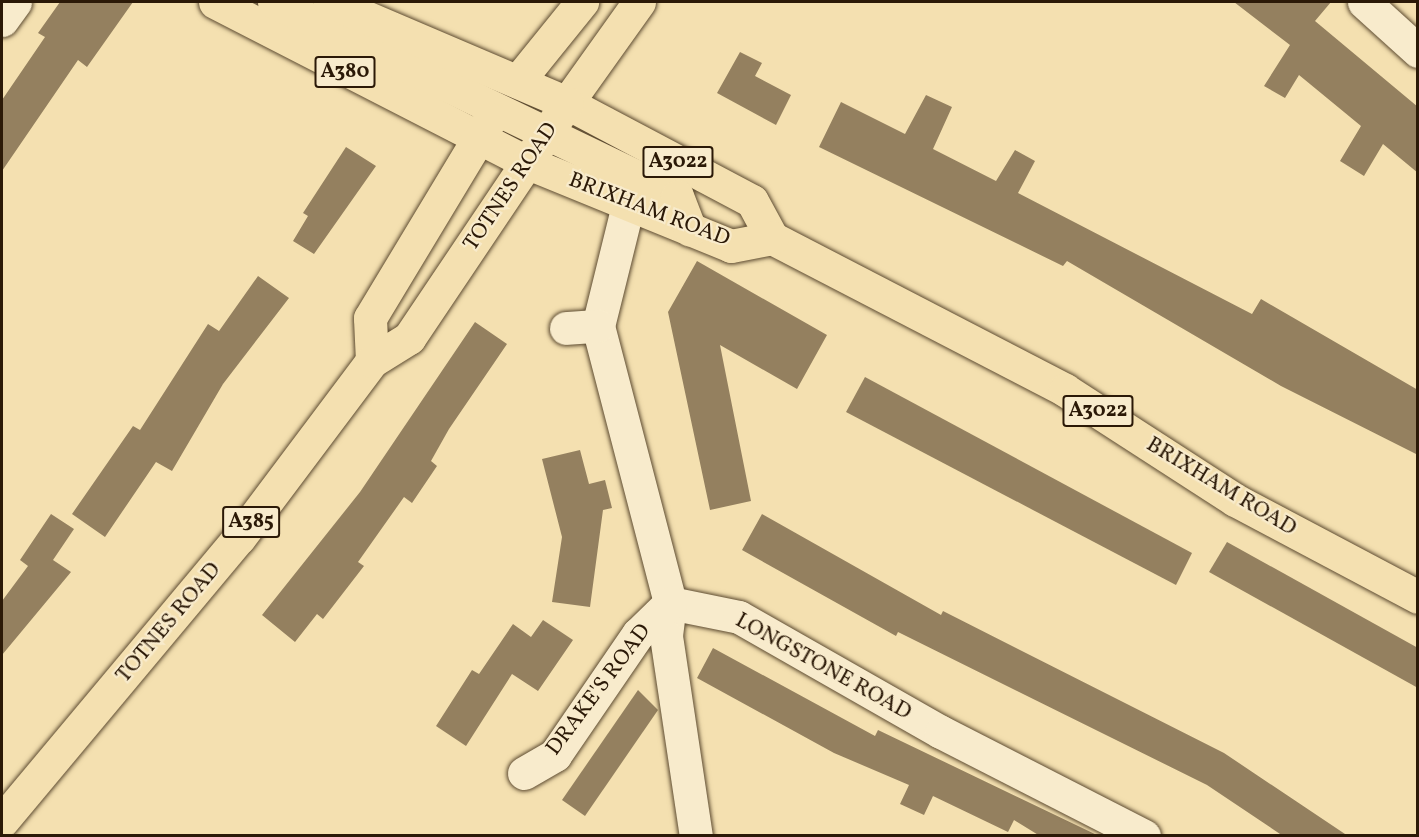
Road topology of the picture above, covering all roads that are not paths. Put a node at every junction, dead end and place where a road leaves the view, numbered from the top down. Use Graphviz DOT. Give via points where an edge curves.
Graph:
graph roads {
  1 [pos="15,2"];
  2 [pos="215,2"];
  3 [pos="274,2"];
  4 [pos="330,2"];
  5 [pos="582,2"];
  6 [pos="639,2"];
  7 [pos="1364,2"];
  8 [pos="2,20"];
  9 [pos="1418,51"];
  10 [pos="518,81"];
  11 [pos="567,104"];
  12 [pos="497,108"];
  13 [pos="548,132"];
  14 [pos="477,137"];
  15 [pos="528,163"];
  16 [pos="628,205"];
  17 [pos="690,230"];
  18 [pos="772,238"];
  19 [pos="598,326"];
  20 [pos="566,328"];
  21 [pos="372,361"];
  22 [pos="1418,597"];
  23 [pos="670,603"];
  24 [pos="524,773"];
  25 [pos="2,821"];
  26 [pos="696,836"];
  27 [pos="1144,836"];
  1 -- 8 [label="street"];
  2 -- 14 [label="main road, A380"];
  3 -- 12 [label="main road"];
  4 -- 10 [label="main road, A380"];
  5 -- 10 [label="main road"];
  6 -- 11 [label="main road, TOTNES ROAD"];
  7 -- 9 [label="street"];
  10 -- 11 [label="main road, A380"];
  10 -- 12 [label="main road"];
  11 -- 13 [label="main road, TOTNES ROAD / A385"];
  11 -- 18 [label="main road, BRIXHAM ROAD / A3022" via="752,201"];
  12 -- 13 [label="main road"];
  12 -- 14 [label="main road"];
  13 -- 15 [label="main road, TOTNES ROAD / A385"];
  13 -- 17 [label="main road" via="678,196"];
  14 -- 15 [label="main road, A380"];
  14 -- 21 [label="main road" via="370,318"];
  15 -- 16 [label="main road, BRIXHAM ROAD"];
  15 -- 21 [label="main road, TOTNES ROAD / A385" via="409,338"];
  16 -- 17 [label="main road, BRIXHAM ROAD"];
  16 -- 19 [label="street" via="603,290"];
  17 -- 18 [label="main road, BRIXHAM ROAD" via="731,246"];
  18 -- 22 [label="main road, BRIXHAM ROAD / A3022" via="1065,390 1235,500"];
  19 -- 20 [label="street"];
  19 -- 23 [label="street"];
  21 -- 25 [label="main road, TOTNES ROAD / A385" via="239,538"];
  23 -- 24 [label="street, DRAKE'S ROAD" via="638,634 555,755"];
  23 -- 26 [label="street" via="666,636"];
  23 -- 27 [label="street, LONGSTONE ROAD" via="739,617 941,732"];
}
